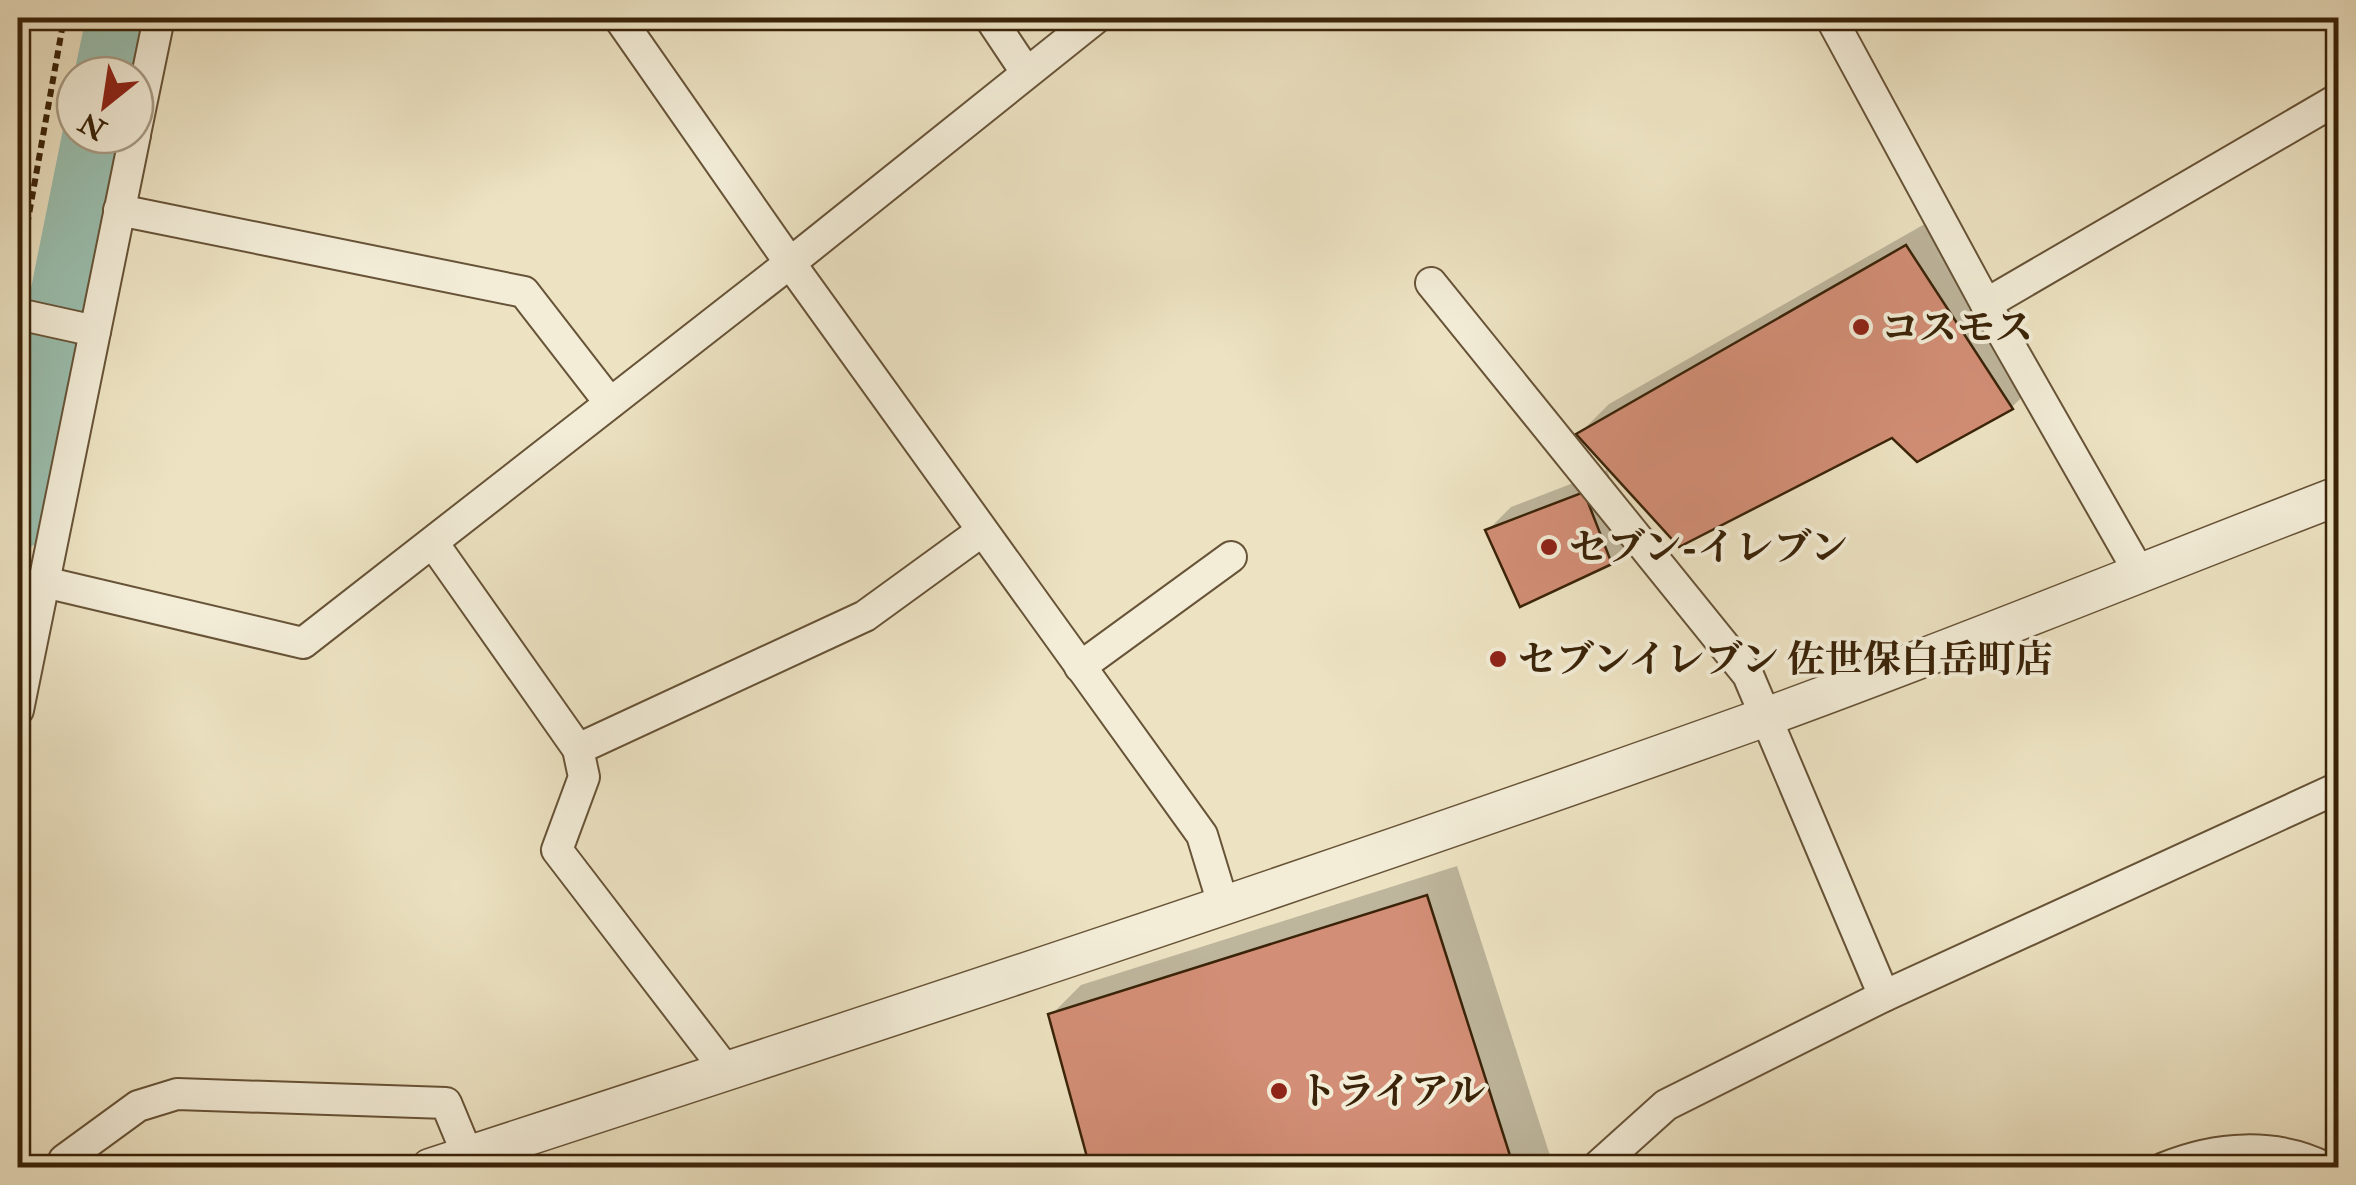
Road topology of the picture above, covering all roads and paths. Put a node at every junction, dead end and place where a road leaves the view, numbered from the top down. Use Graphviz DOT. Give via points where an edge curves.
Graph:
graph roads {
  1 [pos="64,18"];
  2 [pos="159,18"];
  3 [pos="620,18"];
  4 [pos="990,18"];
  5 [pos="1096,18"];
  6 [pos="1830,18"];
  7 [pos="151,55"];
  8 [pos="1026,72"];
  9 [pos="2338,99"];
  10 [pos="131,155"];
  11 [pos="119,210"];
  12 [pos="790,263"];
  13 [pos="18,276"];
  14 [pos="1430,283"];
  15 [pos="1986,304"];
  16 [pos="18,314"];
  17 [pos="84,329"];
  18 [pos="610,403"];
  19 [pos="2338,496"];
  20 [pos="982,531"];
  21 [pos="433,543"];
  22 [pos="1231,557"];
  23 [pos="2139,572"];
  24 [pos="44,582"];
  25 [pos="1080,667"];
  26 [pos="18,710"];
  27 [pos="1766,717"];
  28 [pos="578,749"];
  29 [pos="2338,788"];
  30 [pos="1224,907"];
  31 [pos="1884,996"];
  32 [pos="728,1072"];
  33 [pos="470,1161"];
  34 [pos="61,1168"];
  35 [pos="430,1168"];
  36 [pos="1596,1168"];
  37 [pos="2164,1168"];
  38 [pos="2326,1168"];
  1 -- 13 [label="path"];
  2 -- 7 [label="street"];
  3 -- 12 [label="street"];
  4 -- 8 [label="street"];
  5 -- 8 [label="street"];
  6 -- 15 [label="street"];
  8 -- 12 [label="street"];
  9 -- 15 [label="street"];
  10 -- 11 [label="street"];
  11 -- 17 [label="street"];
  11 -- 18 [label="street" via="524,292"];
  12 -- 18 [label="street"];
  12 -- 20 [label="street"];
  14 -- 27 [label="street" via="1748,675"];
  15 -- 23 [label="street"];
  16 -- 17 [label="street"];
  17 -- 24 [label="street"];
  18 -- 21 [label="street"];
  19 -- 23 [label="street"];
  20 -- 25 [label="street"];
  20 -- 28 [label="street" via="865,616"];
  21 -- 24 [label="street" via="303,643"];
  21 -- 28 [label="street"];
  22 -- 25 [label="street"];
  23 -- 27 [label="street"];
  24 -- 26 [label="street"];
  25 -- 30 [label="street" via="1202,835"];
  27 -- 30 [label="street"];
  27 -- 31 [label="street"];
  28 -- 32 [label="street" via="584,777 557,850"];
  29 -- 31 [label="street"];
  30 -- 32 [label="street"];
  31 -- 36 [label="street" via="1666,1105"];
  32 -- 33 [label="street"];
  33 -- 34 [label="street" via="446,1104 177,1094 138,1106"];
  33 -- 35 [label="street"];
  37 -- 38 [label="street" via="2197,1154 2263,1149"];
}
